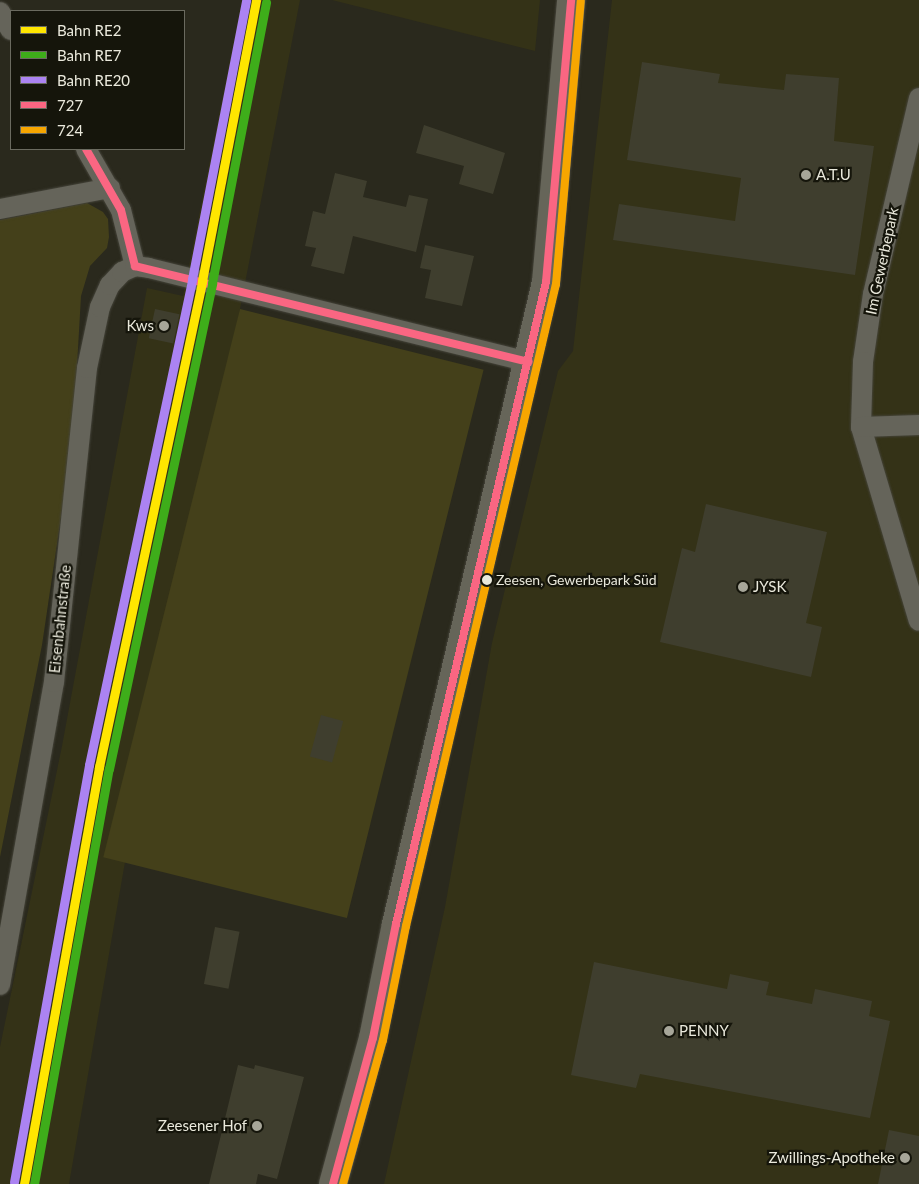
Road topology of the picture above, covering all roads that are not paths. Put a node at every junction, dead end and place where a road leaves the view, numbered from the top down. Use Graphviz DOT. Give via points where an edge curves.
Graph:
graph roads {
  1 [pos="572,0"];
  2 [pos="0,12"];
  3 [pos="10,28"];
  4 [pos="919,98"];
  5 [pos="87,150"];
  6 [pos="110,188"];
  7 [pos="0,209"];
  8 [pos="135,266"];
  9 [pos="528,362"];
  10 [pos="919,425"];
  11 [pos="861,427"];
  12 [pos="919,621"];
  13 [pos="0,985"];
  14 [pos="332,1184"];
  1 -- 9 [label="street" via="546,282"];
  2 -- 3 [label="street"];
  4 -- 11 [label="street, Im Gewerbepark" via="873,294 863,362"];
  5 -- 6 [label="street"];
  6 -- 7 [label="street"];
  6 -- 8 [label="street" via="131,240"];
  8 -- 9 [label="street"];
  8 -- 13 [label="street, Eisenbahnstraße" via="122,272 110,285 94,331 77,444 54,682"];
  9 -- 14 [label="street" via="398,915 373,1038"];
  10 -- 11 [label="street"];
  11 -- 12 [label="street, Im Gewerbepark"];
}
